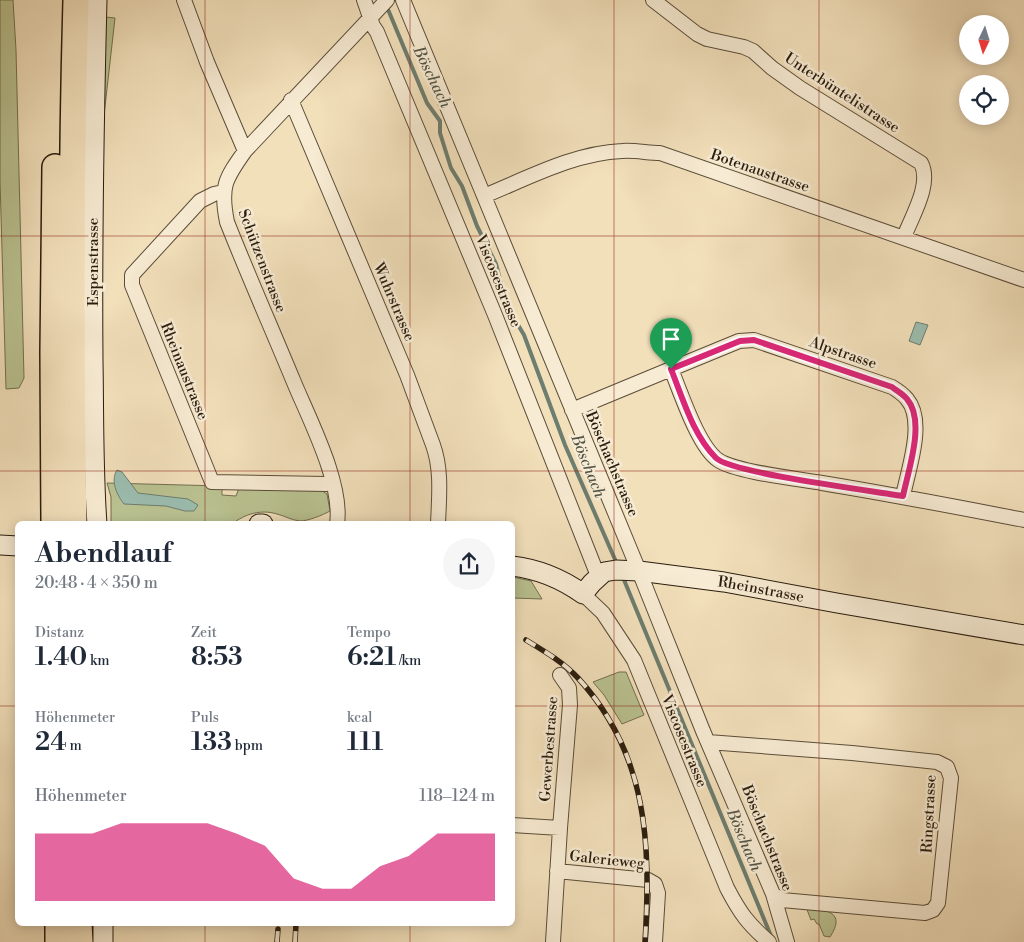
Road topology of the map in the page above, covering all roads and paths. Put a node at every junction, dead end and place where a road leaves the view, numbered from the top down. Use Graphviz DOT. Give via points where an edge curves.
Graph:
graph roads {
  1 [pos="58,0"];
  2 [pos="76,0"];
  3 [pos="97,0"];
  4 [pos="184,0"];
  5 [pos="364,0"];
  6 [pos="387,0"];
  7 [pos="403,0"];
  8 [pos="653,0"];
  9 [pos="373,15"];
  10 [pos="291,100"];
  11 [pos="245,150"];
  12 [pos="224,192"];
  13 [pos="484,196"];
  14 [pos="904,237"];
  15 [pos="1024,280"];
  16 [pos="671,369"];
  17 [pos="572,410"];
  18 [pos="333,482"];
  19 [pos="903,496"];
  20 [pos="1024,520"];
  21 [pos="54,521"];
  22 [pos="74,521"];
  23 [pos="97,521"];
  24 [pos="337,521"];
  25 [pos="438,521"];
  26 [pos="0,545"];
  27 [pos="15,546"];
  28 [pos="515,566"];
  29 [pos="635,570"];
  30 [pos="601,574"];
  31 [pos="583,594"];
  32 [pos="1024,635"];
  33 [pos="560,676"];
  34 [pos="708,742"];
  35 [pos="515,825"];
  36 [pos="560,828"];
  37 [pos="557,871"];
  38 [pos="773,894"];
  39 [pos="58,926"];
  40 [pos="79,926"];
  41 [pos="103,926"];
  42 [pos="58,942"];
  43 [pos="80,942"];
  44 [pos="103,942"];
  45 [pos="553,942"];
  46 [pos="655,942"];
  47 [pos="769,942"];
  48 [pos="787,942"];
  1 -- 21 [label="highway"];
  2 -- 22 [label="highway" via="72,144"];
  3 -- 23 [label="street, Espenstrasse" via="92,287"];
  4 -- 11 [label="street"];
  5 -- 9 [label="street, Viscosestrasse"];
  6 -- 9 [label="street, Schützenstrasse"];
  7 -- 13 [label="street, Böschachstrasse"];
  8 -- 14 [label="street, Unterbüntelistrasse" via="707,39 754,51 800,88 921,163 925,170 924,187"];
  9 -- 10 [label="street, Schützenstrasse"];
  9 -- 30 [label="street, Viscosestrasse"];
  10 -- 11 [label="street, Schützenstrasse"];
  10 -- 25 [label="street, Wuhrstrasse" via="407,375 433,445 439,478"];
  11 -- 12 [label="street, Schützenstrasse" via="231,170"];
  12 -- 18 [label="street, Schützenstrasse" via="227,222"];
  12 -- 18 [label="street, Rheinaustrasse" via="200,201 132,275 132,285 212,482"];
  13 -- 14 [label="street, Botenaustrasse" via="586,156 622,151 660,153"];
  13 -- 17 [label="street, Böschachstrasse"];
  14 -- 15 [label="street, Botenaustrasse"];
  16 -- 17 [label="street, Alpstrasse"];
  16 -- 19 [label="street" via="695,427 717,460 752,471"];
  16 -- 19 [label="street, Alpstrasse" via="740,341 754,340 892,387 907,399 915,414 916,433"];
  17 -- 29 [label="street, Böschachstrasse"];
  18 -- 24 [label="street, Schützenstrasse" via="338,503"];
  19 -- 20 [label="street"];
  26 -- 27 [label="street"];
  28 -- 31 [label="street" via="554,578"];
  29 -- 30 [label="street, Rheinstrasse"];
  29 -- 32 [label="street, Rheinstrasse" via="724,582"];
  29 -- 34 [label="street, Böschachstrasse"];
  30 -- 31 [label="street"];
  31 -- 47 [label="street, Viscosestrasse" via="603,613 634,660 727,888 738,910"];
  33 -- 36 [label="street, Gewerbestrasse" via="569,688 570,705"];
  34 -- 38 [label="street, Böschachstrasse"];
  34 -- 38 [label="street, Ringstrasse" via="852,753 936,762 948,767 944,857 938,903 933,910 918,912 841,906 782,900"];
  35 -- 36 [label="street"];
  36 -- 37 [label="street, Gewerbestrasse"];
  37 -- 45 [label="street, Gewerbestrasse"];
  37 -- 46 [label="street, Galerieweg" via="648,880 654,884 658,892"];
  38 -- 48 [label="street, Böschachstrasse"];
  39 -- 42 [label="highway"];
  40 -- 43 [label="highway"];
  41 -- 44 [label="street"];
}
